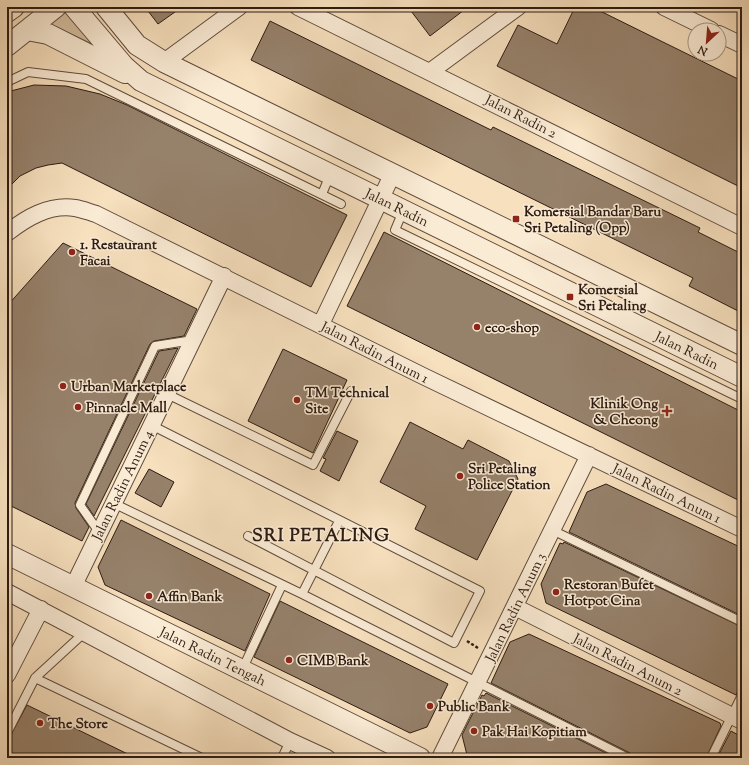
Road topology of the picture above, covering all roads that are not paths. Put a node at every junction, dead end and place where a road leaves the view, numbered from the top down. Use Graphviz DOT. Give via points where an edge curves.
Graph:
graph roads {
  1 [pos="14,7"];
  2 [pos="56,7"];
  3 [pos="74,7"];
  4 [pos="106,7"];
  5 [pos="239,7"];
  6 [pos="298,7"];
  7 [pos="518,7"];
  8 [pos="664,7"];
  9 [pos="7,12"];
  10 [pos="695,22"];
  11 [pos="27,30"];
  12 [pos="727,38"];
  13 [pos="742,45"];
  14 [pos="7,46"];
  15 [pos="164,62"];
  16 [pos="431,71"];
  17 [pos="141,81"];
  18 [pos="7,82"];
  19 [pos="393,173"];
  20 [pos="331,174"];
  21 [pos="322,194"];
  22 [pos="380,199"];
  23 [pos="341,204"];
  24 [pos="403,210"];
  25 [pos="742,227"];
  26 [pos="7,233"];
  27 [pos="224,276"];
  28 [pos="321,324"];
  29 [pos="194,340"];
  30 [pos="742,345"];
  31 [pos="742,377"];
  32 [pos="351,391"];
  33 [pos="167,394"];
  34 [pos="742,399"];
  35 [pos="151,425"];
  36 [pos="589,455"];
  37 [pos="113,503"];
  38 [pos="339,521"];
  39 [pos="742,529"];
  40 [pos="552,530"];
  41 [pos="99,532"];
  42 [pos="248,536"];
  43 [pos="7,554"];
  44 [pos="313,570"];
  45 [pos="282,585"];
  46 [pos="73,587"];
  47 [pos="7,592"];
  48 [pos="302,594"];
  49 [pos="515,607"];
  50 [pos="40,609"];
  51 [pos="742,622"];
  52 [pos="85,632"];
  53 [pos="242,670"];
  54 [pos="7,675"];
  55 [pos="35,678"];
  56 [pos="477,683"];
  57 [pos="742,695"];
  58 [pos="737,719"];
  59 [pos="7,733"];
  60 [pos="290,741"];
  61 [pos="324,757"];
  62 [pos="202,758"];
  63 [pos="282,758"];
  64 [pos="420,758"];
  65 [pos="440,758"];
  66 [pos="628,758"];
  67 [pos="712,758"];
  1 -- 9 [label="street"];
  2 -- 11 [label="street"];
  3 -- 17 [label="street, Jalan Radin" via="124,66"];
  4 -- 15 [label="street, Jalan Radin" via="137,45"];
  5 -- 15 [label="street"];
  6 -- 16 [label="street, Jalan Radin 2"];
  7 -- 16 [label="street"];
  8 -- 10 [label="street"];
  11 -- 14 [label="street"];
  11 -- 17 [label="street" via="48,34"];
  12 -- 13 [label="street"];
  15 -- 19 [label="street, Jalan Radin"];
  16 -- 25 [label="street, Jalan Radin 2"];
  17 -- 20 [label="street, Jalan Radin"];
  18 -- 21 [label="lane" via="28,72 86,79"];
  19 -- 22 [label="street"];
  19 -- 30 [label="street, Jalan Radin"];
  20 -- 21 [label="lane"];
  20 -- 22 [label="street, Jalan Radin"];
  21 -- 23 [label="lane"];
  22 -- 24 [label="street, Jalan Radin"];
  22 -- 28 [label="street"];
  24 -- 31 [label="street, Jalan Radin"];
  24 -- 34 [label="lane" via="395,230"];
  26 -- 27 [label="street, Jalan Radin Anum 1" via="38,213 56,208 75,208 96,214"];
  27 -- 28 [label="street, Jalan Radin Anum 1"];
  27 -- 29 [label="street, Jalan Radin Anum 4"];
  28 -- 36 [label="street, Jalan Radin Anum 1"];
  29 -- 33 [label="street, Jalan Radin Anum 4"];
  29 -- 41 [label="lane" via="155,346 80,505"];
  32 -- 33 [label="lane" via="313,465"];
  33 -- 35 [label="street, Jalan Radin Anum 4"];
  35 -- 37 [label="street, Jalan Radin Anum 4"];
  35 -- 38 [label="lane"];
  36 -- 39 [label="street, Jalan Radin Anum 1"];
  36 -- 40 [label="street, Jalan Radin Anum 3"];
  37 -- 41 [label="street, Jalan Radin Anum 4"];
  37 -- 45 [label="lane"];
  38 -- 44 [label="lane"];
  38 -- 44 [label="lane" via="480,591 454,643"];
  40 -- 49 [label="street, Jalan Radin Anum 3"];
  40 -- 51 [label="lane"];
  41 -- 46 [label="street, Jalan Radin Anum 4"];
  42 -- 44 [label="lane"];
  43 -- 46 [label="street, Jalan Radin Tengah"];
  44 -- 48 [label="lane"];
  45 -- 48 [label="lane"];
  45 -- 53 [label="lane"];
  46 -- 53 [label="street, Jalan Radin Tengah"];
  47 -- 50 [label="street"];
  48 -- 56 [label="lane"];
  49 -- 56 [label="street, Jalan Radin Anum 3"];
  49 -- 58 [label="street, Jalan Radin Anum 2"];
  50 -- 52 [label="street"];
  50 -- 54 [label="street"];
  52 -- 55 [label="lane"];
  52 -- 60 [label="street"];
  53 -- 64 [label="street, Jalan Radin Tengah"];
  55 -- 59 [label="lane"];
  55 -- 62 [label="lane"];
  56 -- 65 [label="street, Jalan Radin Anum 3"];
  56 -- 66 [label="lane"];
  57 -- 58 [label="lane"];
  58 -- 67 [label="lane"];
  60 -- 61 [label="street"];
  60 -- 63 [label="lane"];
}
